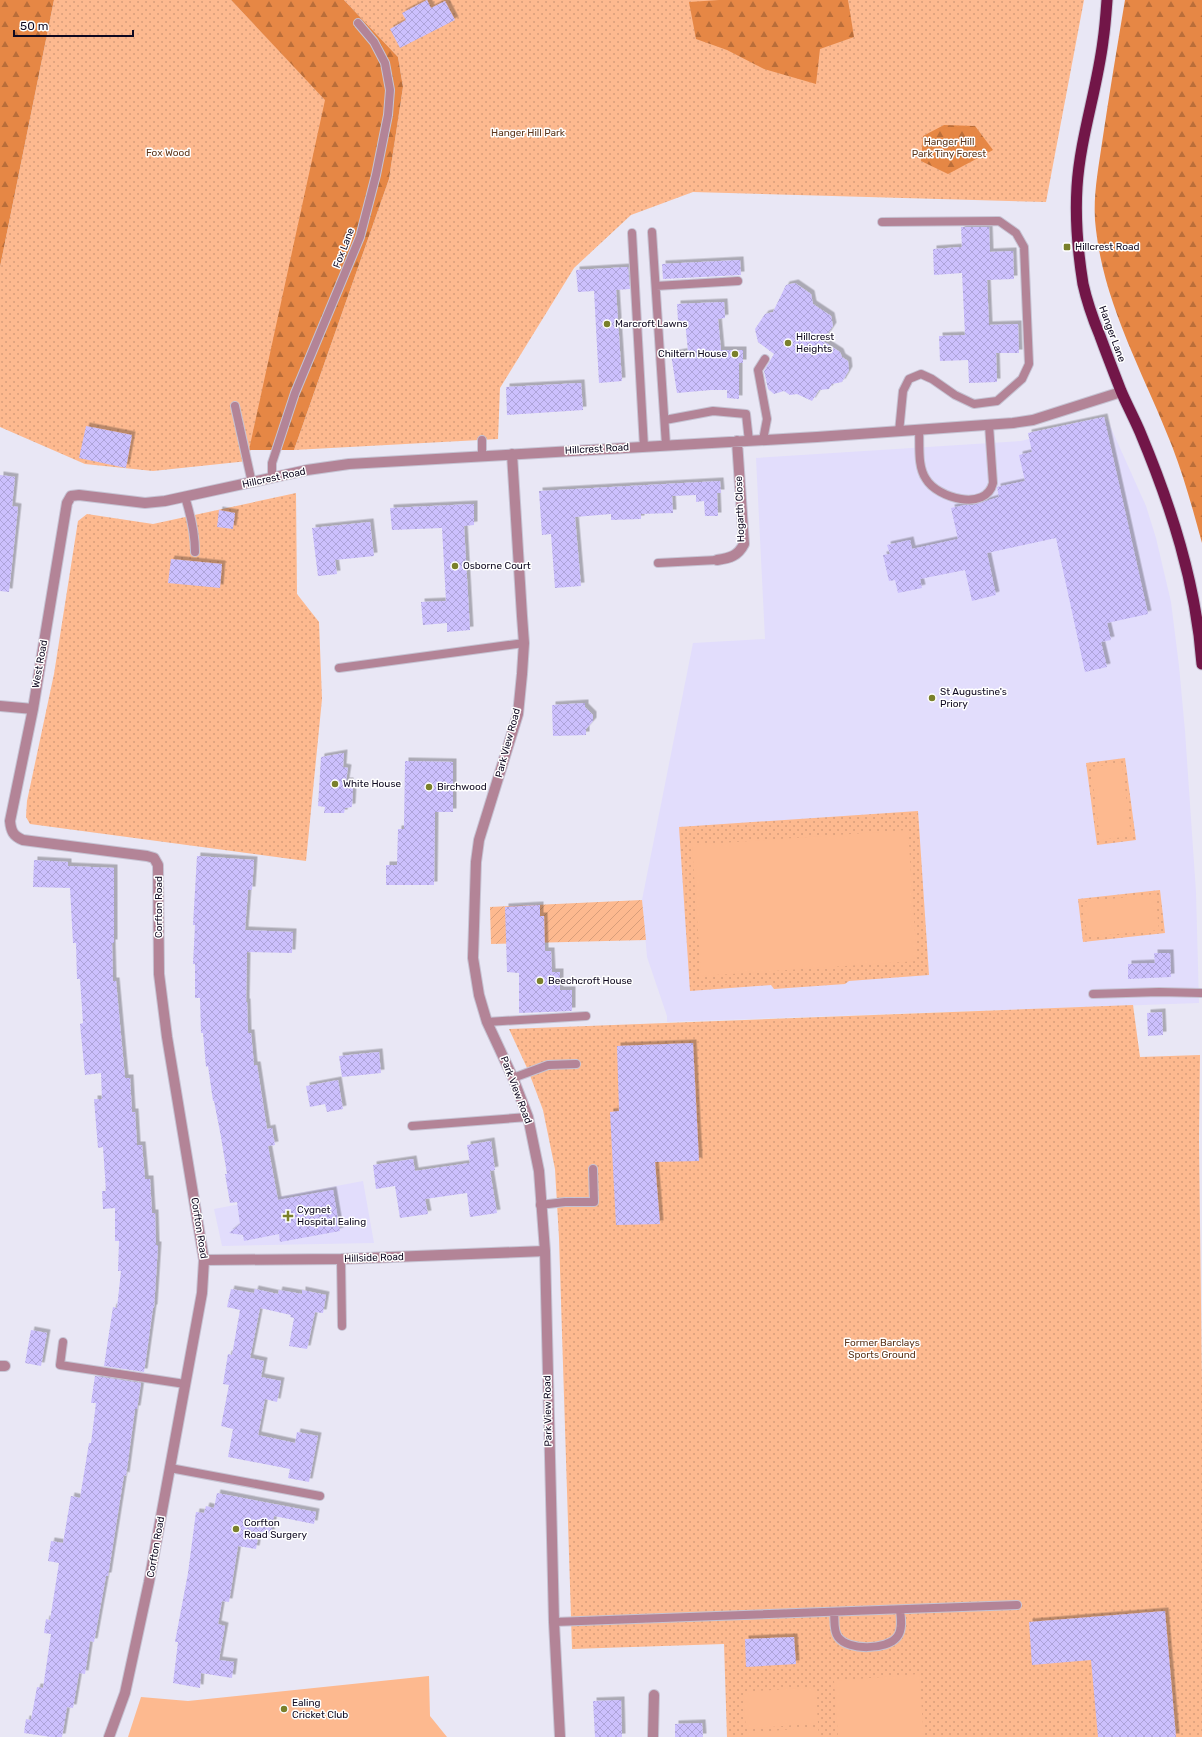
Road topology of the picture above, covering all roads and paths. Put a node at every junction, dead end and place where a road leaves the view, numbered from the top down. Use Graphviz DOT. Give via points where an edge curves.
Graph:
graph roads {
  1 [pos="1107,0"];
  2 [pos="358,23"];
  3 [pos="882,222"];
  4 [pos="632,232"];
  5 [pos="652,232"];
  6 [pos="738,281"];
  7 [pos="656,286"];
  8 [pos="765,359"];
  9 [pos="1122,392"];
  10 [pos="235,406"];
  11 [pos="665,420"];
  12 [pos="989,425"];
  13 [pos="919,430"];
  14 [pos="899,432"];
  15 [pos="482,440"];
  16 [pos="764,440"];
  17 [pos="737,441"];
  18 [pos="749,441"];
  19 [pos="666,445"];
  20 [pos="644,447"];
  21 [pos="512,454"];
  22 [pos="482,456"];
  23 [pos="272,478"];
  24 [pos="252,483"];
  25 [pos="72,496"];
  26 [pos="185,497"];
  27 [pos="195,552"];
  28 [pos="717,560"];
  29 [pos="658,563"];
  30 [pos="524,643"];
  31 [pos="1202,664"];
  32 [pos="339,668"];
  33 [pos="0,706"];
  34 [pos="33,709"];
  35 [pos="12,833"];
  36 [pos="1202,993"];
  37 [pos="1093,994"];
  38 [pos="586,1016"];
  39 [pos="487,1022"];
  40 [pos="576,1064"];
  41 [pos="513,1078"];
  42 [pos="528,1117"];
  43 [pos="412,1126"];
  44 [pos="593,1169"];
  45 [pos="540,1204"];
  46 [pos="545,1251"];
  47 [pos="341,1259"];
  48 [pos="204,1260"];
  49 [pos="342,1326"];
  50 [pos="63,1342"];
  51 [pos="185,1384"];
  52 [pos="170,1468"];
  53 [pos="320,1496"];
  54 [pos="1017,1605"];
  55 [pos="900,1610"];
  56 [pos="834,1613"];
  57 [pos="554,1622"];
  58 [pos="654,1695"];
  59 [pos="109,1737"];
  60 [pos="560,1737"];
  61 [pos="653,1737"];
  1 -- 9 [label="highway, Hanger Lane" via="1103,42 1077,187 1077,230 1090,312"];
  2 -- 23 [label="lane, Fox Lane" via="374,42 385,63 390,90 386,123 360,237 295,393 272,463"];
  3 -- 14 [label="lane" via="999,221 1016,232 1024,246 1029,364 1022,379 997,402 974,404 920,374 909,379 903,391"];
  4 -- 20 [label="lane"];
  5 -- 7 [label="lane"];
  6 -- 7 [label="lane"];
  7 -- 11 [label="lane"];
  8 -- 16 [label="lane" via="758,370 767,419"];
  9 -- 12 [label="street, Hillcrest Road" via="1033,420"];
  9 -- 31 [label="highway, Hanger Lane" via="1160,481 1177,530 1188,571"];
  10 -- 24 [label="lane"];
  11 -- 18 [label="lane" via="713,411 746,414"];
  11 -- 19 [label="lane"];
  12 -- 13 [label="street, Hillcrest Road"];
  12 -- 13 [label="lane" via="992,489 972,500 951,497 940,492 926,480 922,468"];
  13 -- 14 [label="street, Hillcrest Road"];
  14 -- 16 [label="street, Hillcrest Road"];
  15 -- 22 [label="lane"];
  16 -- 18 [label="street, Hillcrest Road"];
  17 -- 18 [label="street, Hillcrest Road"];
  17 -- 19 [label="street, Hillcrest Road"];
  17 -- 28 [label="street, Hogarth Close" via="744,544 734,556"];
  19 -- 20 [label="street, Hillcrest Road"];
  20 -- 21 [label="street, Hillcrest Road"];
  21 -- 22 [label="street, Hillcrest Road"];
  21 -- 30 [label="street, Park View Road"];
  22 -- 23 [label="street, Hillcrest Road" via="349,464"];
  23 -- 24 [label="street, Hillcrest Road"];
  24 -- 26 [label="street, Hillcrest Road"];
  25 -- 26 [label="street, Hillcrest Road" via="79,494 145,503"];
  25 -- 34 [label="street, West Road" via="67,503"];
  26 -- 27 [label="lane" via="191,515"];
  28 -- 29 [label="lane"];
  30 -- 32 [label="lane"];
  30 -- 39 [label="street, Park View Road" via="518,714 479,840 476,862 473,958 479,995"];
  33 -- 34 [label="street"];
  34 -- 35 [label="street, West Road" via="10,821"];
  35 -- 48 [label="street, Corfton Road" via="23,840 147,856 154,858 158,865 160,982"];
  36 -- 37 [label="lane"];
  38 -- 39 [label="lane"];
  39 -- 41 [label="street, Park View Road"];
  40 -- 41 [label="lane" via="548,1065"];
  41 -- 42 [label="street, Park View Road"];
  42 -- 43 [label="lane"];
  42 -- 45 [label="street, Park View Road" via="539,1171"];
  44 -- 45 [label="lane" via="594,1202"];
  45 -- 46 [label="street, Park View Road"];
  46 -- 47 [label="street, Hillside Road"];
  46 -- 57 [label="street, Park View Road"];
  47 -- 48 [label="street, Hillside Road"];
  47 -- 49 [label="lane"];
  48 -- 51 [label="street, Corfton Road" via="202,1293"];
  50 -- 51 [label="lane" via="60,1365"];
  51 -- 52 [label="street, Corfton Road"];
  52 -- 53 [label="lane"];
  52 -- 59 [label="street, Corfton Road" via="125,1693"];
  54 -- 55 [label="lane"];
  55 -- 56 [label="lane"];
  55 -- 56 [label="lane" via="901,1629 898,1636 893,1641 873,1647 850,1645 841,1641 835,1629"];
  56 -- 57 [label="lane"];
  57 -- 60 [label="street, Park View Road"];
  58 -- 61 [label="street"];
}
